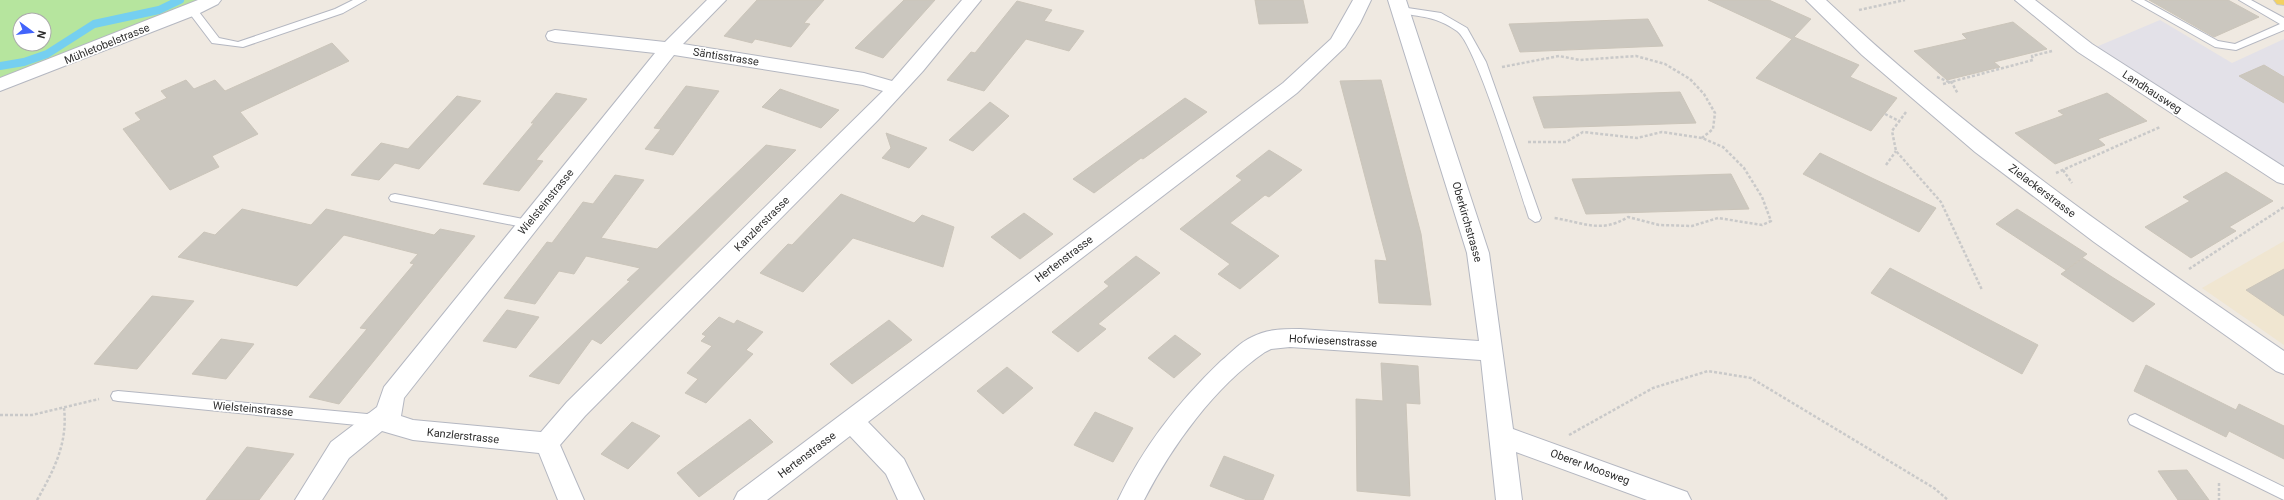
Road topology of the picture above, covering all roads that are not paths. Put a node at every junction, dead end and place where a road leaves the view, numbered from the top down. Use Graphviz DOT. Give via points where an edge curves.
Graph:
graph roads {
  1 [pos="212,0"];
  2 [pos="361,0"];
  3 [pos="716,0"];
  4 [pos="972,0"];
  5 [pos="1362,0"];
  6 [pos="1815,0"];
  7 [pos="2024,0"];
  8 [pos="2137,0"];
  9 [pos="2244,0"];
  10 [pos="1399,5"];
  11 [pos="192,10"];
  12 [pos="2284,22"];
  13 [pos="2284,26"];
  14 [pos="555,36"];
  15 [pos="670,48"];
  16 [pos="0,85"];
  17 [pos="896,88"];
  18 [pos="2284,177"];
  19 [pos="395,198"];
  20 [pos="1535,218"];
  21 [pos="528,224"];
  22 [pos="1492,351"];
  23 [pos="2284,364"];
  24 [pos="118,396"];
  25 [pos="388,413"];
  26 [pos="2135,420"];
  27 [pos="851,422"];
  28 [pos="1502,436"];
  29 [pos="547,443"];
  30 [pos="2284,494"];
  31 [pos="308,500"];
  32 [pos="571,500"];
  33 [pos="747,500"];
  34 [pos="911,500"];
  35 [pos="1131,500"];
  36 [pos="1509,500"];
  37 [pos="1678,500"];
  1 -- 11 [label="street, Mühletobelstrasse"];
  2 -- 11 [label="lane" via="340,11 239,45 216,41"];
  3 -- 15 [label="street, Wielsteinstrasse"];
  4 -- 17 [label="street, Kanzlerstrasse"];
  5 -- 27 [label="street, Hertenstrasse" via="1338,43 1290,88"];
  6 -- 23 [label="street, Zielackerstrasse" via="1879,62 2057,203"];
  7 -- 18 [label="street, Landhausweg" via="2085,48"];
  8 -- 13 [label="lane" via="2215,44 2236,47"];
  9 -- 12 [label="lane"];
  10 -- 20 [label="lane" via="1437,15 1463,30 1484,72"];
  10 -- 22 [label="street, Oberkirchstrasse" via="1478,252"];
  11 -- 16 [label="street, Mühletobelstrasse"];
  14 -- 15 [label="street, Säntisstrasse"];
  15 -- 17 [label="street, Säntisstrasse" via="864,79"];
  15 -- 21 [label="street, Wielsteinstrasse"];
  17 -- 29 [label="street, Kanzlerstrasse" via="576,409"];
  19 -- 21 [label="lane"];
  21 -- 25 [label="street, Wielsteinstrasse" via="393,394"];
  22 -- 28 [label="street, Oberkirchstrasse"];
  22 -- 35 [label="street, Hofwiesenstrasse" via="1300,338 1282,338 1261,343 1235,363 1189,409 1162,446"];
  24 -- 25 [label="lane, Wielsteinstrasse" via="367,420"];
  25 -- 29 [label="street, Kanzlerstrasse" via="392,424 412,430"];
  25 -- 31 [label="street" via="340,450"];
  26 -- 30 [label="lane"];
  27 -- 33 [label="street, Hertenstrasse"];
  27 -- 34 [label="street" via="885,452 900,475"];
  28 -- 36 [label="street, Oberkirchstrasse"];
  28 -- 37 [label="street, Oberer Moosweg"];
  29 -- 32 [label="street"];
}
